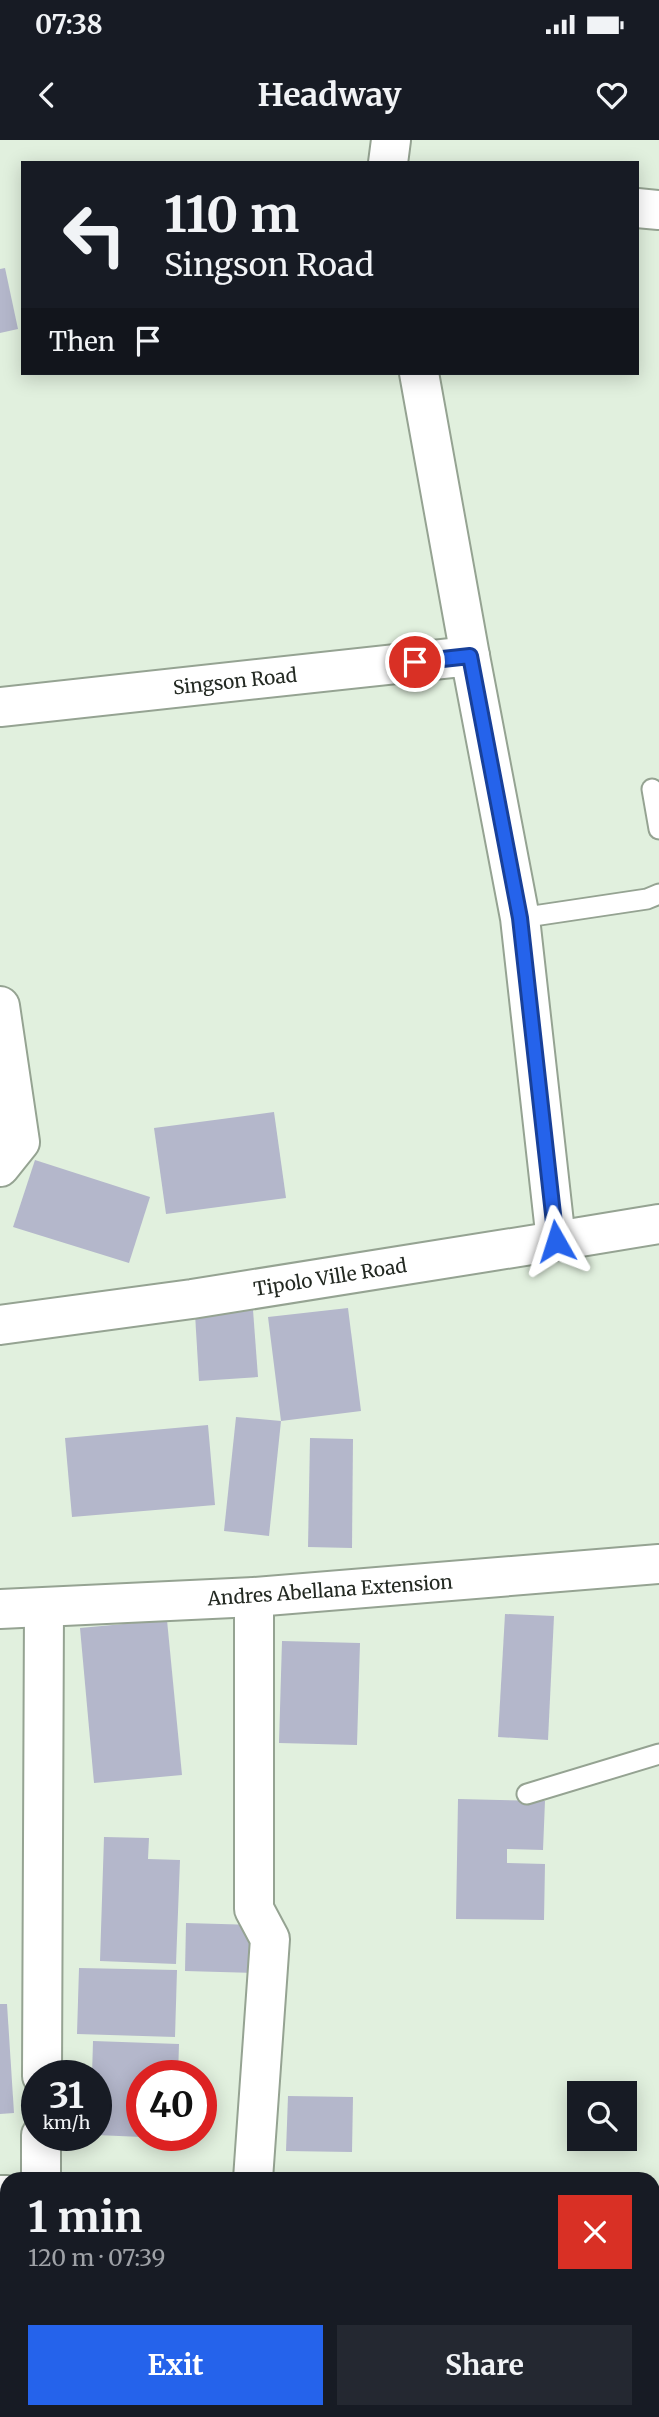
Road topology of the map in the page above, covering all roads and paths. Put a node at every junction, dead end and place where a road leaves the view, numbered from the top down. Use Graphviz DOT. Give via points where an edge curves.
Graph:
graph roads {
  1 [pos="391,140"];
  2 [pos="388,161"];
  3 [pos="639,208"];
  4 [pos="659,210"];
  5 [pos="419,375"];
  6 [pos="470,656"];
  7 [pos="0,707"];
  8 [pos="652,789"];
  9 [pos="659,829"];
  10 [pos="659,894"];
  11 [pos="520,918"];
  12 [pos="0,1006"];
  13 [pos="0,1167"];
  14 [pos="659,1224"];
  15 [pos="556,1241"];
  16 [pos="0,1325"];
  17 [pos="659,1564"];
  18 [pos="254,1597"];
  19 [pos="44,1608"];
  20 [pos="0,1609"];
  21 [pos="659,1754"];
  22 [pos="527,1794"];
  23 [pos="42,2060"];
  24 [pos="41,2151"];
  25 [pos="41,2172"];
  26 [pos="253,2172"];
  1 -- 2 [label="street"];
  3 -- 4 [label="street"];
  5 -- 6 [label="street"];
  6 -- 7 [label="street, Singson Road"];
  6 -- 11 [label="street"];
  8 -- 9 [label="lane"];
  10 -- 11 [label="lane"];
  11 -- 15 [label="street"];
  12 -- 13 [label="street" via="20,1142"];
  14 -- 15 [label="street, Tipolo Ville Road"];
  15 -- 16 [label="street, Tipolo Ville Road"];
  17 -- 18 [label="street, Andres Abellana Extension"];
  18 -- 19 [label="street, Andres Abellana Extension"];
  18 -- 26 [label="street" via="254,1909 270,1939"];
  19 -- 20 [label="street, Andres Abellana Extension"];
  19 -- 23 [label="street"];
  21 -- 22 [label="lane"];
  24 -- 25 [label="street"];
}
